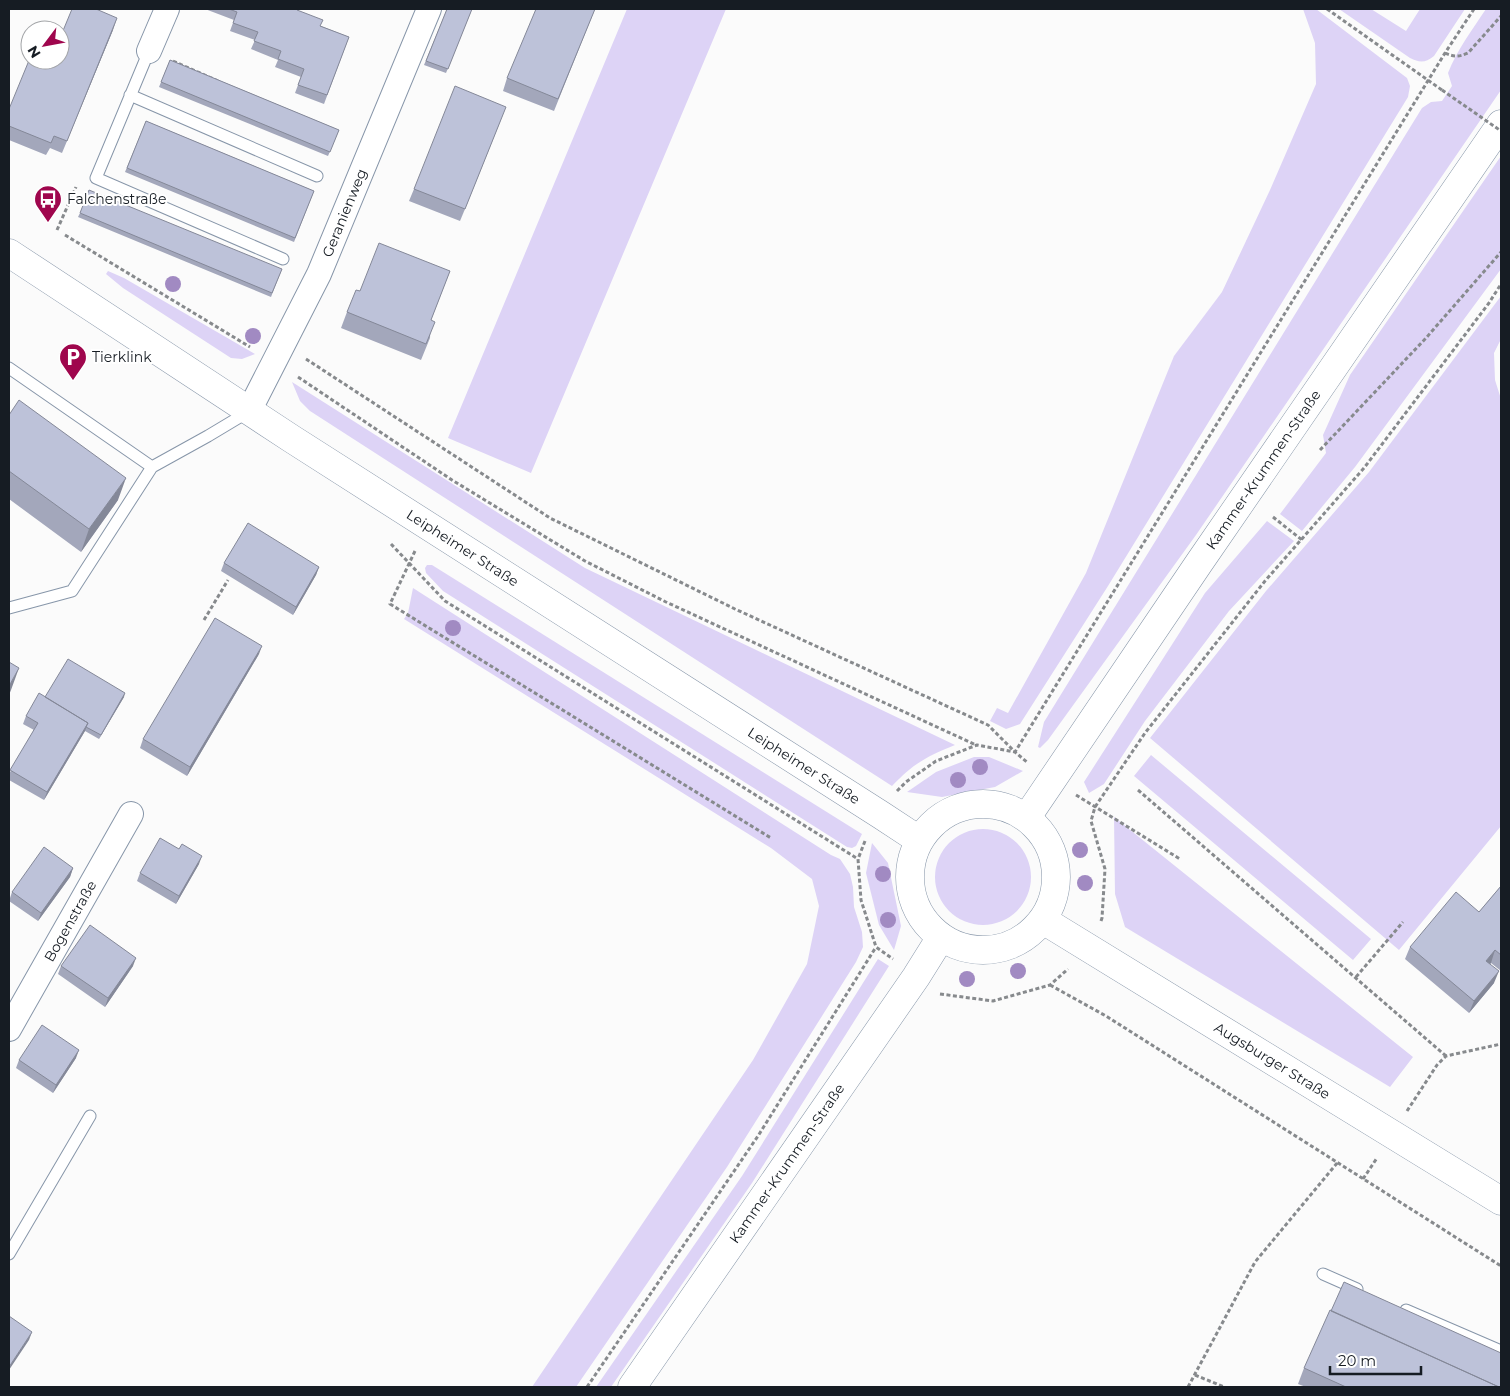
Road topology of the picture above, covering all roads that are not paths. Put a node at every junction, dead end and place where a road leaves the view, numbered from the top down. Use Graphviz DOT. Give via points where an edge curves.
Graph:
graph roads {
  1 [pos="167,9"];
  2 [pos="429,9"];
  3 [pos="149,51"];
  4 [pos="130,95"];
  5 [pos="1501,124"];
  6 [pos="317,176"];
  7 [pos="9,254"];
  8 [pos="283,259"];
  9 [pos="9,368"];
  10 [pos="249,411"];
  11 [pos="152,467"];
  12 [pos="9,608"];
  13 [pos="131,814"];
  14 [pos="1027,818"];
  15 [pos="918,840"];
  16 [pos="1043,920"];
  17 [pos="941,938"];
  18 [pos="9,1029"];
  19 [pos="90,1116"];
  20 [pos="1501,1200"];
  21 [pos="9,1254"];
  22 [pos="1323,1274"];
  23 [pos="1367,1294"];
  24 [pos="1394,1305"];
  25 [pos="1501,1351"];
  26 [pos="632,1387"];
  1 -- 3 [label="street"];
  2 -- 10 [label="street, Geranienweg" via="318,274"];
  3 -- 4 [label="lane"];
  4 -- 6 [label="lane"];
  4 -- 8 [label="lane" via="96,178"];
  5 -- 14 [label="main road, Kammer-Krummen-Straße"];
  7 -- 10 [label="main road, Leipheimer Straße"];
  9 -- 11 [label="lane" via="74,407"];
  10 -- 11 [label="lane"];
  10 -- 15 [label="main road, Leipheimer Straße"];
  11 -- 12 [label="lane" via="72,592"];
  13 -- 18 [label="street, Bogenstraße"];
  14 -- 15 [label="main road" via="1005,806 980,803 955,808 934,821"];
  14 -- 16 [label="main road" via="1043,834 1054,854 1057,877 1053,900"];
  15 -- 17 [label="main road" via="911,861 909,883 912,897 925,923"];
  16 -- 17 [label="main road" via="1027,936 1006,947 962,948"];
  16 -- 20 [label="main road, Augsburger Straße"];
  17 -- 26 [label="main road, Kammer-Krummen-Straße"];
  19 -- 21 [label="lane"];
  22 -- 23 [label="lane"];
  24 -- 25 [label="lane"];
}
